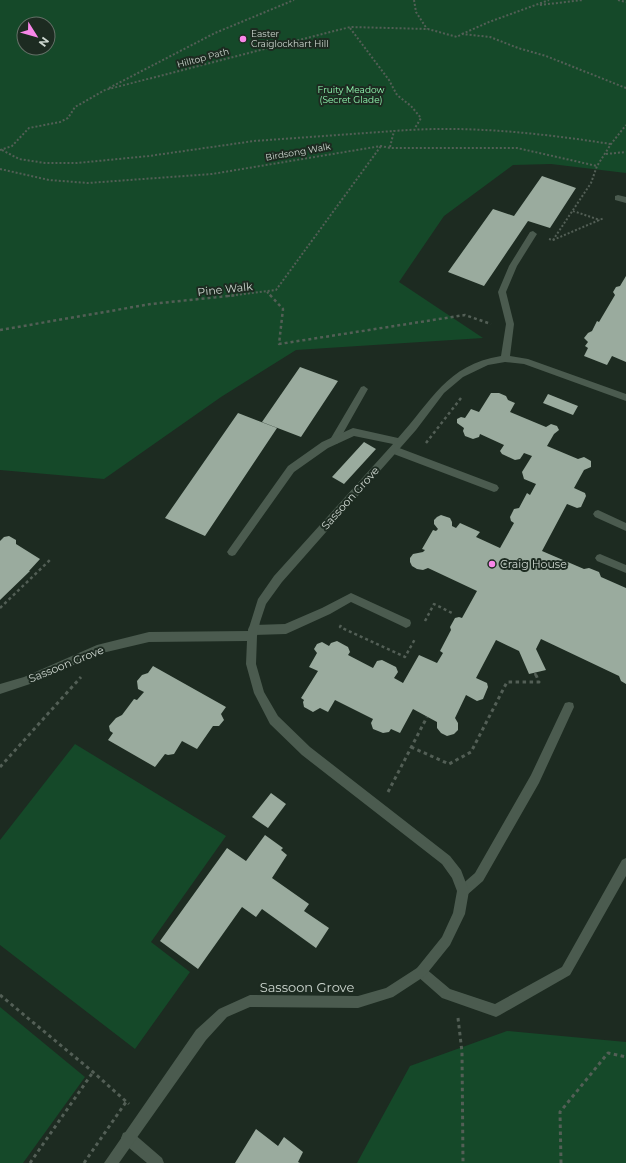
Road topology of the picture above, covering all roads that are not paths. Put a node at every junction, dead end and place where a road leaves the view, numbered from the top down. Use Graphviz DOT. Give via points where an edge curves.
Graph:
graph roads {
  1 [pos="533,234"];
  2 [pos="505,359"];
  3 [pos="364,389"];
  4 [pos="626,398"];
  5 [pos="334,441"];
  6 [pos="397,446"];
  7 [pos="494,488"];
  8 [pos="598,514"];
  9 [pos="626,527"];
  10 [pos="232,552"];
  11 [pos="600,558"];
  12 [pos="626,569"];
  13 [pos="406,623"];
  14 [pos="253,633"];
  15 [pos="0,689"];
  16 [pos="569,707"];
  17 [pos="626,864"];
  18 [pos="463,891"];
  19 [pos="421,972"];
  20 [pos="128,1138"];
  21 [pos="112,1163"];
  22 [pos="157,1163"];
  1 -- 2 [label="street" via="513,266 502,292 510,324"];
  2 -- 4 [label="street, Sassoon Grove" via="525,361"];
  2 -- 6 [label="street, Sassoon Grove" via="486,362 460,375 441,391"];
  3 -- 5 [label="street"];
  5 -- 6 [label="street" via="353,432"];
  5 -- 10 [label="street" via="291,469"];
  6 -- 7 [label="street"];
  6 -- 14 [label="street, Sassoon Grove" via="278,580 262,602"];
  8 -- 9 [label="street"];
  11 -- 12 [label="street"];
  13 -- 14 [label="street" via="352,597 286,629"];
  14 -- 15 [label="street, Sassoon Grove" via="149,638 97,650 26,681"];
  14 -- 18 [label="street, Sassoon Grove" via="251,664 259,693 274,720 306,751 446,860 456,874"];
  16 -- 18 [label="street" via="535,779 479,877"];
  17 -- 19 [label="street" via="566,971 496,1010 446,994"];
  18 -- 19 [label="street, Sassoon Grove" via="459,914 446,941"];
  19 -- 20 [label="street, Sassoon Grove" via="389,993 358,1002 250,1001 223,1013 201,1035"];
  20 -- 21 [label="street, Sassoon Grove"];
  20 -- 22 [label="street"];
}
